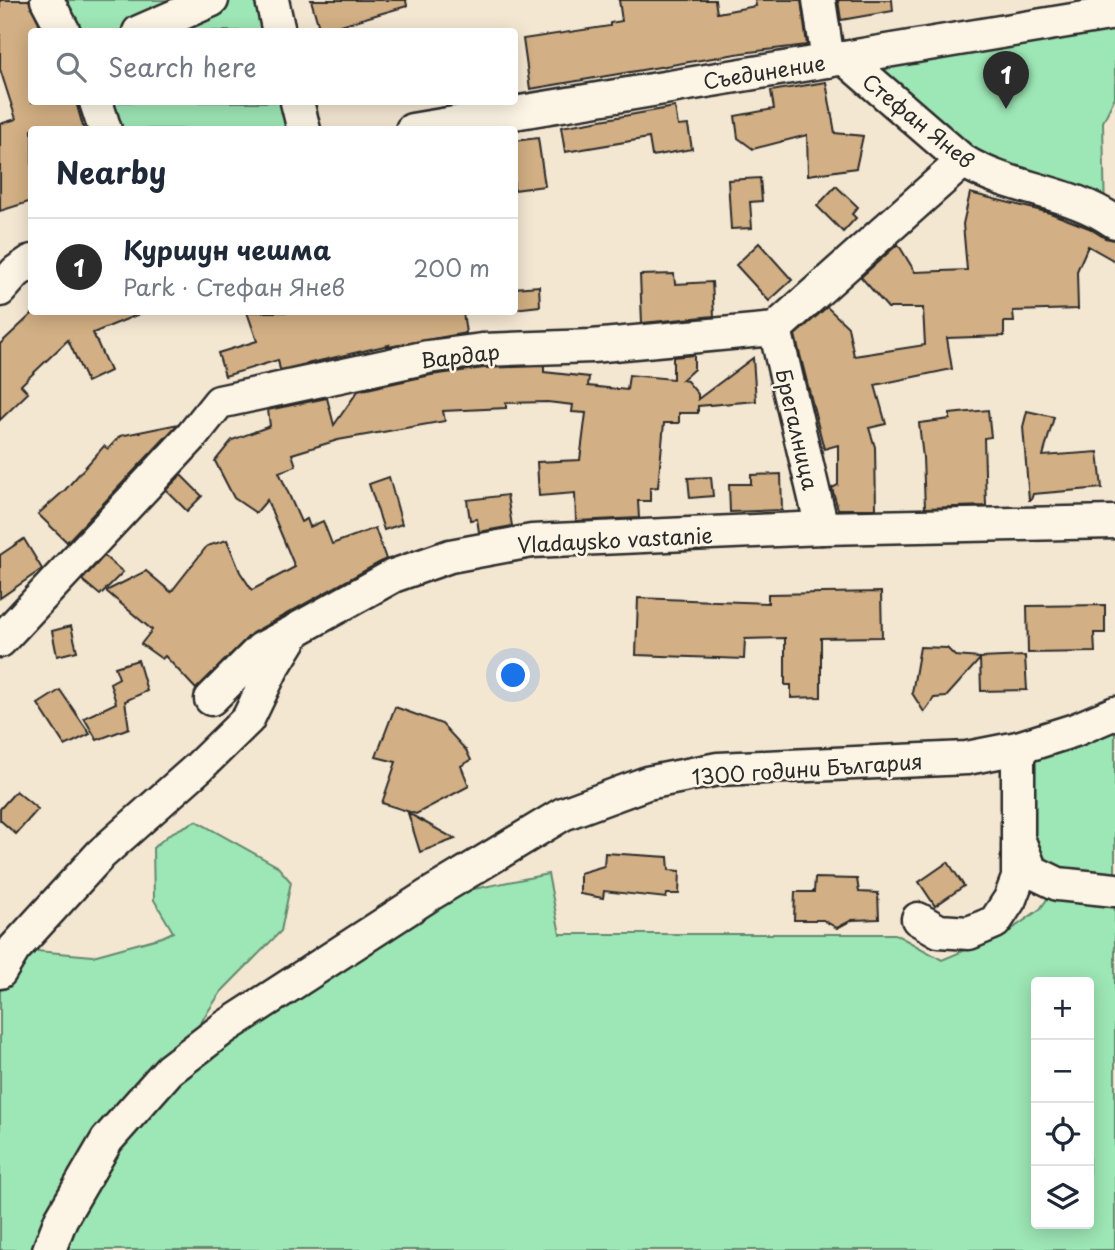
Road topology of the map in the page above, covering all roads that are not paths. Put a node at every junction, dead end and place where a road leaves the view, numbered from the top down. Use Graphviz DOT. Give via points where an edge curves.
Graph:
graph roads {
  1 [pos="47,0"];
  2 [pos="212,0"];
  3 [pos="272,0"];
  4 [pos="819,0"];
  5 [pos="1108,19"];
  6 [pos="62,28"];
  7 [pos="148,28"];
  8 [pos="278,28"];
  9 [pos="836,59"];
  10 [pos="97,105"];
  11 [pos="298,105"];
  12 [pos="104,126"];
  13 [pos="303,126"];
  14 [pos="436,126"];
  15 [pos="964,160"];
  16 [pos="1115,222"];
  17 [pos="775,329"];
  18 [pos="1115,522"];
  19 [pos="822,528"];
  20 [pos="296,630"];
  21 [pos="0,641"];
  22 [pos="211,699"];
  23 [pos="1115,713"];
  24 [pos="1018,748"];
  25 [pos="1018,838"];
  26 [pos="1115,890"];
  27 [pos="918,919"];
  28 [pos="0,972"];
  29 [pos="49,1250"];
  1 -- 6 [label="street"];
  2 -- 7 [label="street"];
  3 -- 8 [label="street"];
  4 -- 9 [label="street"];
  5 -- 9 [label="street, Съединение"];
  9 -- 14 [label="street, Съединение"];
  9 -- 15 [label="street, Стефан Янев"];
  10 -- 12 [label="street"];
  11 -- 13 [label="street"];
  15 -- 16 [label="street, Стефан Янев"];
  15 -- 17 [label="street"];
  17 -- 19 [label="street, Брегалница"];
  17 -- 21 [label="street, Вардар" via="428,357 219,402"];
  18 -- 19 [label="street, Vladaysko vastanie"];
  19 -- 20 [label="street, Vladaysko vastanie" via="532,541 450,556 393,576"];
  20 -- 22 [label="street" via="261,649"];
  20 -- 28 [label="street, Vladaysko vastanie" via="248,719 102,854 14,949"];
  23 -- 24 [label="street, 1300 години България"];
  24 -- 25 [label="street"];
  24 -- 29 [label="street, 1300 години България" via="967,758 718,769 647,783 563,814 224,1028 169,1070 107,1140 61,1219"];
  25 -- 26 [label="street" via="1031,871 1058,884"];
  25 -- 27 [label="street" via="1018,878 995,922 969,933 939,932"];
}
